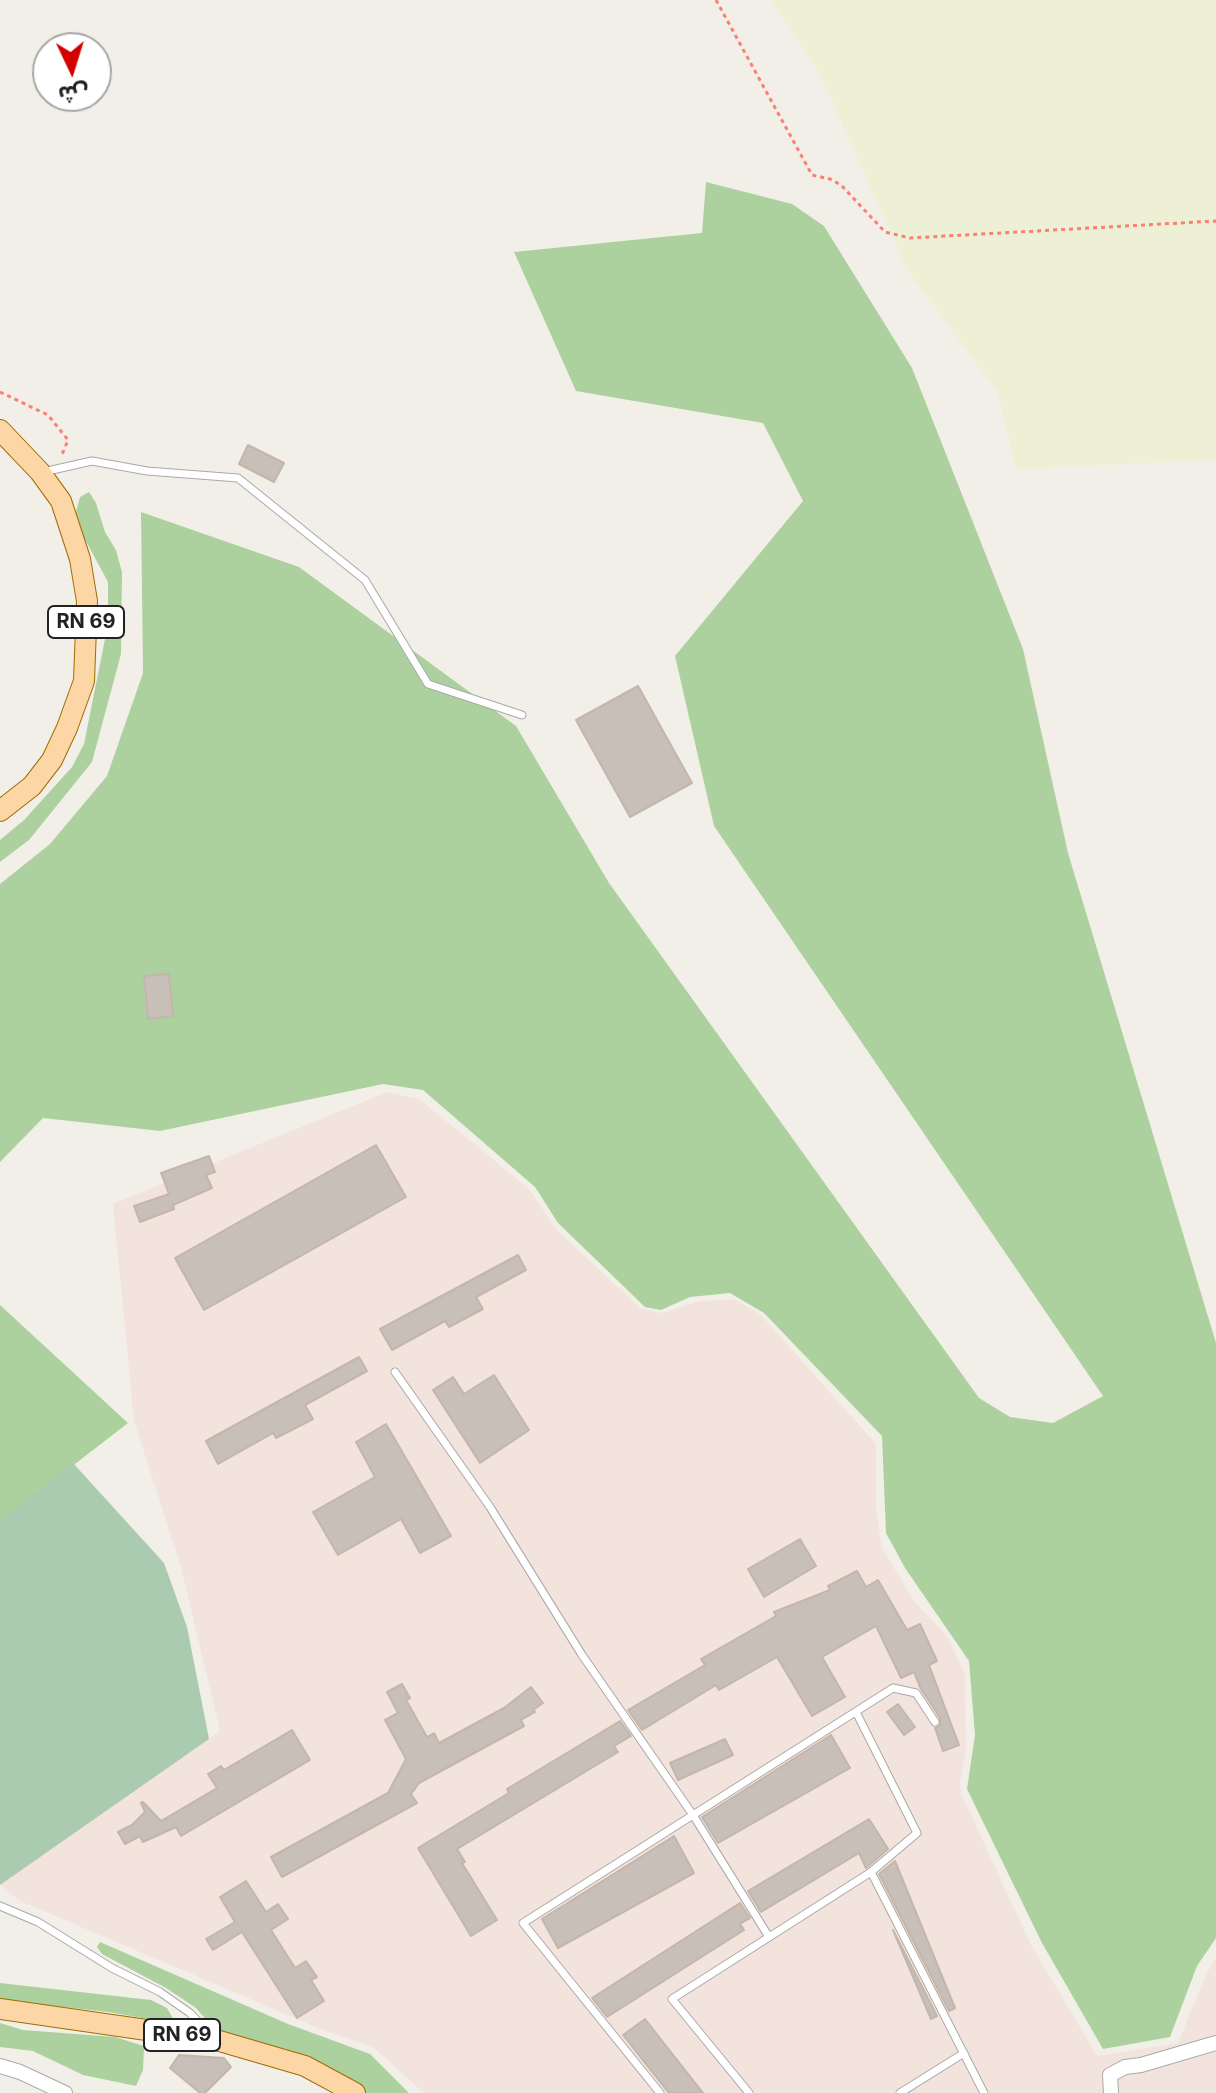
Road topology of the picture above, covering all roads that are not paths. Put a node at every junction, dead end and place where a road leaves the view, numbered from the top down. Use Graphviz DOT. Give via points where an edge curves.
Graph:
graph roads {
  1 [pos="0,430"];
  2 [pos="40,472"];
  3 [pos="522,715"];
  4 [pos="0,811"];
  5 [pos="395,1372"];
  6 [pos="856,1712"];
  7 [pos="935,1722"];
  8 [pos="693,1815"];
  9 [pos="871,1872"];
  10 [pos="0,1906"];
  11 [pos="769,1937"];
  12 [pos="0,2009"];
  13 [pos="216,2040"];
  14 [pos="1216,2043"];
  15 [pos="964,2053"];
  16 [pos="0,2066"];
  17 [pos="65,2093"];
  18 [pos="354,2093"];
  19 [pos="660,2093"];
  20 [pos="749,2093"];
  21 [pos="900,2093"];
  22 [pos="984,2093"];
  23 [pos="1111,2093"];
  1 -- 2 [label="main road, RN 69"];
  2 -- 3 [label="lane" via="92,461 238,478 365,580 428,684"];
  2 -- 4 [label="main road, RN 69" via="61,501 80,559 87,601 84,681 52,760 32,786"];
  5 -- 8 [label="lane"];
  6 -- 7 [label="lane" via="893,1688 916,1693"];
  6 -- 8 [label="lane"];
  6 -- 9 [label="lane" via="917,1833"];
  8 -- 11 [label="lane"];
  8 -- 19 [label="lane" via="523,1923"];
  9 -- 11 [label="lane"];
  9 -- 15 [label="lane"];
  10 -- 13 [label="lane" via="160,1992"];
  11 -- 20 [label="lane" via="672,1999"];
  12 -- 13 [label="main road, RN 69"];
  13 -- 18 [label="main road, RN 69" via="305,2066"];
  14 -- 23 [label="street" via="1125,2067 1110,2075"];
  15 -- 21 [label="lane"];
  15 -- 22 [label="lane"];
  16 -- 17 [label="street"];
}
